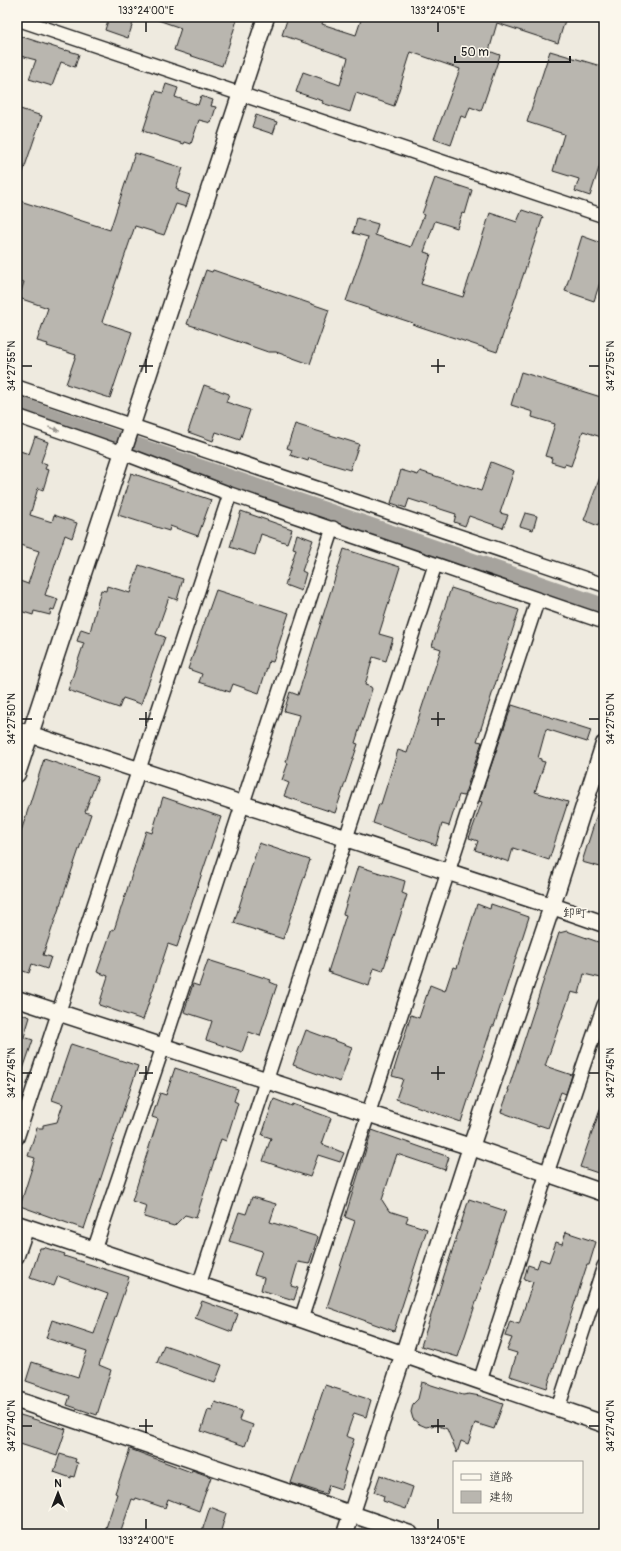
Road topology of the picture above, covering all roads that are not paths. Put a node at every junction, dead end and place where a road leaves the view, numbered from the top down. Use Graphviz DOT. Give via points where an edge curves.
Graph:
graph roads {
  1 [pos="266,17"];
  2 [pos="17,19"];
  3 [pos="240,95"];
  4 [pos="604,216"];
  5 [pos="17,387"];
  6 [pos="17,416"];
  7 [pos="130,428"];
  8 [pos="124,451"];
  9 [pos="230,494"];
  10 [pos="333,528"];
  11 [pos="435,565"];
  12 [pos="604,585"];
  13 [pos="538,599"];
  14 [pos="604,622"];
  15 [pos="24,732"];
  16 [pos="604,744"];
  17 [pos="139,770"];
  18 [pos="17,774"];
  19 [pos="243,804"];
  20 [pos="346,838"];
  21 [pos="447,871"];
  22 [pos="552,906"];
  23 [pos="604,924"];
  24 [pos="17,999"];
  25 [pos="604,1005"];
  26 [pos="59,1013"];
  27 [pos="164,1047"];
  28 [pos="265,1080"];
  29 [pos="368,1114"];
  30 [pos="17,1138"];
  31 [pos="472,1147"];
  32 [pos="547,1173"];
  33 [pos="604,1193"];
  34 [pos="22,1226"];
  35 [pos="94,1250"];
  36 [pos="17,1257"];
  37 [pos="604,1266"];
  38 [pos="199,1284"];
  39 [pos="300,1319"];
  40 [pos="404,1354"];
  41 [pos="480,1381"];
  42 [pos="17,1400"];
  43 [pos="558,1408"];
  44 [pos="604,1424"];
  45 [pos="352,1514"];
  46 [pos="345,1534"];
  47 [pos="410,1534"];
  1 -- 3 [label="street"];
  2 -- 3 [label="street"];
  3 -- 4 [label="street"];
  3 -- 7 [label="street"];
  5 -- 7 [label="street"];
  6 -- 8 [label="street, one-way"];
  7 -- 8 [label="street"];
  7 -- 12 [label="street"];
  8 -- 9 [label="street"];
  8 -- 15 [label="street"];
  9 -- 10 [label="street"];
  9 -- 17 [label="street"];
  10 -- 11 [label="street"];
  10 -- 19 [label="street"];
  11 -- 13 [label="street"];
  11 -- 20 [label="street"];
  13 -- 14 [label="street"];
  13 -- 21 [label="street"];
  15 -- 17 [label="street"];
  15 -- 18 [label="street"];
  16 -- 22 [label="street"];
  17 -- 19 [label="street"];
  17 -- 26 [label="street"];
  19 -- 20 [label="street"];
  19 -- 27 [label="street"];
  20 -- 21 [label="street"];
  20 -- 28 [label="street"];
  21 -- 22 [label="street"];
  21 -- 29 [label="street"];
  22 -- 23 [label="street"];
  22 -- 31 [label="street"];
  24 -- 26 [label="street"];
  25 -- 32 [label="street"];
  26 -- 27 [label="street"];
  26 -- 30 [label="street"];
  27 -- 28 [label="street"];
  27 -- 35 [label="street"];
  28 -- 29 [label="street"];
  28 -- 38 [label="street"];
  29 -- 31 [label="street"];
  29 -- 39 [label="street"];
  31 -- 32 [label="street"];
  31 -- 40 [label="street"];
  32 -- 33 [label="street"];
  32 -- 41 [label="street"];
  34 -- 35 [label="street"];
  34 -- 36 [label="street"];
  35 -- 38 [label="street"];
  37 -- 43 [label="street"];
  38 -- 39 [label="street"];
  39 -- 40 [label="street"];
  40 -- 41 [label="street"];
  40 -- 45 [label="street"];
  41 -- 43 [label="street"];
  42 -- 45 [label="street"];
  43 -- 44 [label="street"];
  45 -- 46 [label="street"];
  45 -- 47 [label="street"];
}
